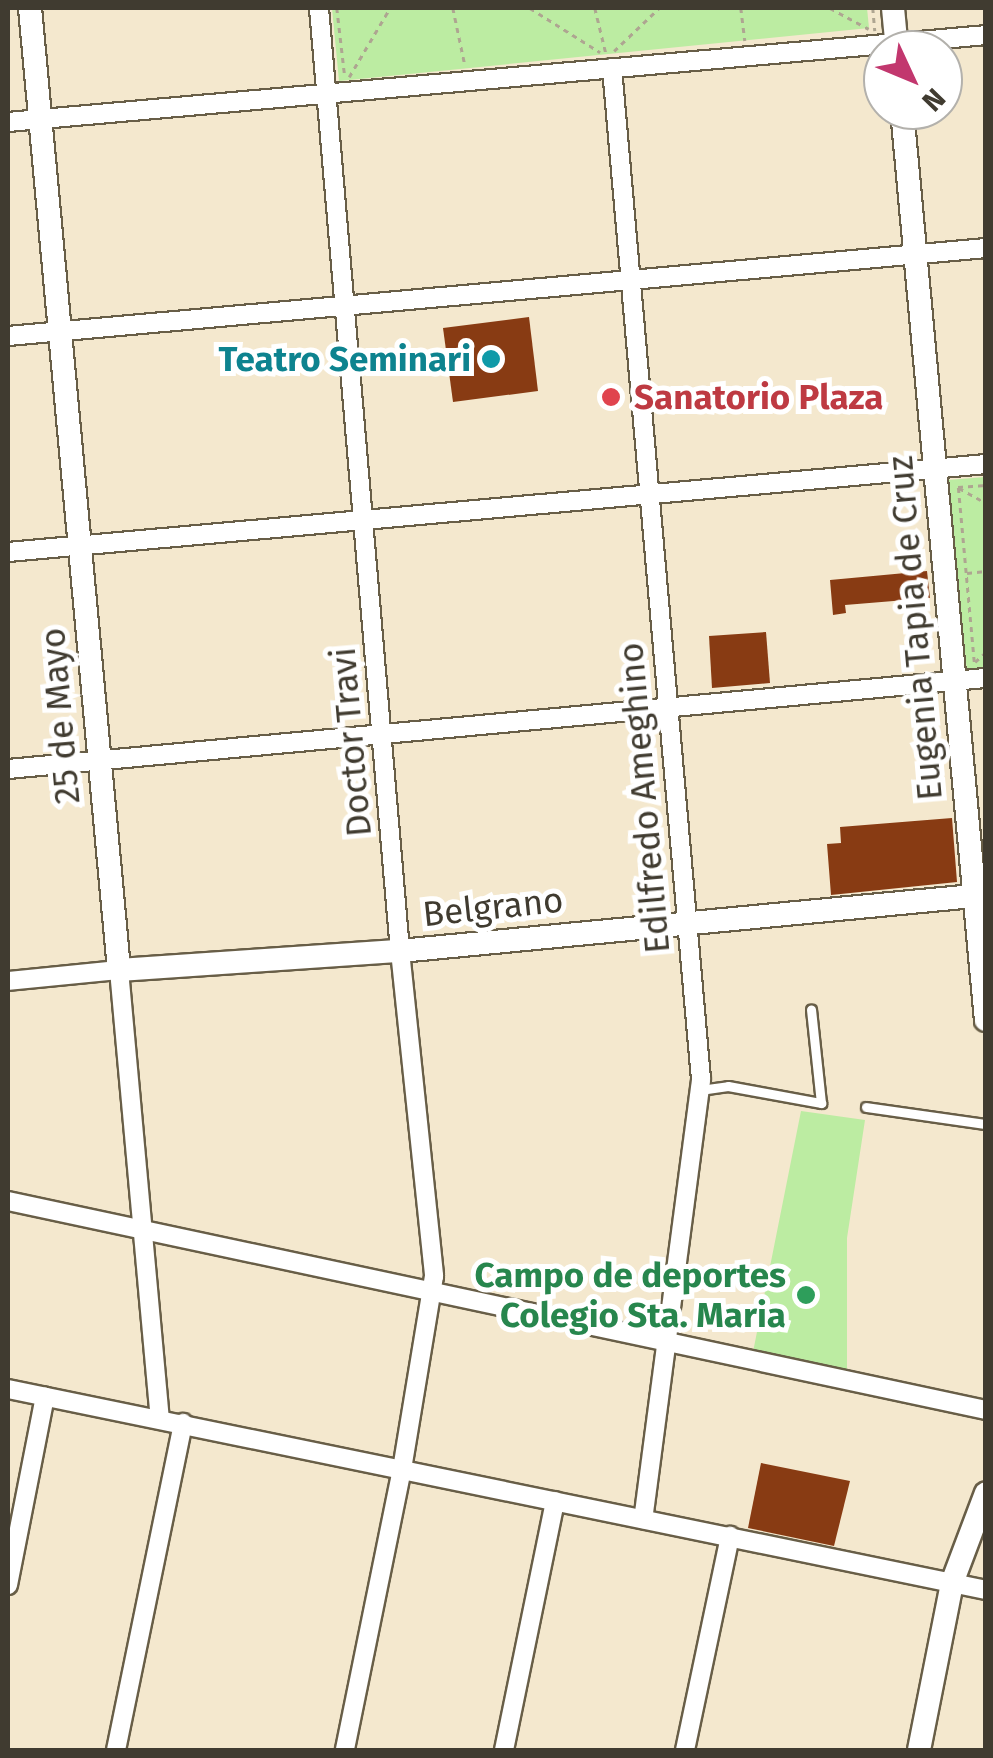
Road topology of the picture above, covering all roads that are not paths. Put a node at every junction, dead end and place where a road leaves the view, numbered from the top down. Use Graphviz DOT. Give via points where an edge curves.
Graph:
graph roads {
  1 [pos="30,8"];
  2 [pos="319,8"];
  3 [pos="863,44"];
  4 [pos="610,63"];
  5 [pos="328,94"];
  6 [pos="40,119"];
  7 [pos="8,122"];
  8 [pos="904,130"];
  9 [pos="986,248"];
  10 [pos="916,255"];
  11 [pos="630,282"];
  12 [pos="345,305"];
  13 [pos="60,330"];
  14 [pos="8,336"];
  15 [pos="986,464"];
  16 [pos="937,469"];
  17 [pos="648,494"];
  18 [pos="365,521"];
  19 [pos="79,545"];
  20 [pos="8,552"];
  21 [pos="980,671"];
  22 [pos="955,681"];
  23 [pos="670,709"];
  24 [pos="383,735"];
  25 [pos="99,759"];
  26 [pos="8,769"];
  27 [pos="979,896"];
  28 [pos="687,922"];
  29 [pos="400,952"];
  30 [pos="119,970"];
  31 [pos="8,981"];
  32 [pos="811,1010"];
  33 [pos="986,1020"];
  34 [pos="700,1090"];
  35 [pos="866,1106"];
  36 [pos="986,1124"];
  37 [pos="8,1201"];
  38 [pos="144,1230"];
  39 [pos="433,1293"];
  40 [pos="667,1344"];
  41 [pos="8,1389"];
  42 [pos="45,1396"];
  43 [pos="986,1410"];
  44 [pos="160,1418"];
  45 [pos="183,1423"];
  46 [pos="402,1469"];
  47 [pos="986,1493"];
  48 [pos="555,1501"];
  49 [pos="643,1519"];
  50 [pos="730,1536"];
  51 [pos="11,1555"];
  52 [pos="952,1583"];
  53 [pos="8,1586"];
  54 [pos="986,1590"];
  55 [pos="116,1750"];
  56 [pos="345,1750"];
  57 [pos="504,1750"];
  58 [pos="685,1750"];
  59 [pos="919,1750"];
  1 -- 6 [label="main road, 25 de Mayo"];
  2 -- 5 [label="street, Doctor Travi"];
  3 -- 4 [label="street"];
  4 -- 5 [label="street"];
  4 -- 11 [label="street, Edilfredo Ameghino"];
  5 -- 6 [label="street"];
  5 -- 12 [label="street, Doctor Travi"];
  6 -- 7 [label="street"];
  6 -- 13 [label="main road, 25 de Mayo"];
  8 -- 10 [label="main road, Eugenia Tapia de Cruz"];
  9 -- 10 [label="street"];
  10 -- 11 [label="street"];
  10 -- 16 [label="main road, Eugenia Tapia de Cruz"];
  11 -- 12 [label="street"];
  11 -- 17 [label="street, Edilfredo Ameghino"];
  12 -- 13 [label="street"];
  12 -- 18 [label="street, Doctor Travi"];
  13 -- 14 [label="street"];
  13 -- 19 [label="main road, 25 de Mayo"];
  15 -- 16 [label="street"];
  16 -- 17 [label="street"];
  16 -- 22 [label="main road, Eugenia Tapia de Cruz"];
  17 -- 18 [label="street"];
  17 -- 23 [label="street, Edilfredo Ameghino"];
  18 -- 19 [label="street"];
  18 -- 24 [label="street, Doctor Travi"];
  19 -- 20 [label="street"];
  19 -- 25 [label="main road, 25 de Mayo"];
  21 -- 22 [label="street"];
  22 -- 23 [label="street"];
  22 -- 27 [label="main road, Eugenia Tapia de Cruz"];
  23 -- 24 [label="street"];
  23 -- 28 [label="street, Edilfredo Ameghino"];
  24 -- 25 [label="street"];
  24 -- 29 [label="street, Doctor Travi"];
  25 -- 26 [label="street"];
  25 -- 30 [label="main road, 25 de Mayo"];
  27 -- 28 [label="main road, Belgrano"];
  27 -- 33 [label="main road, Eugenia Tapia de Cruz"];
  28 -- 29 [label="main road, Belgrano"];
  28 -- 34 [label="street, Edilfredo Ameghino"];
  29 -- 30 [label="main road, Belgrano"];
  29 -- 39 [label="street, Doctor Travi"];
  30 -- 31 [label="street, Belgrano"];
  30 -- 38 [label="street, 25 de Mayo"];
  32 -- 34 [label="lane" via="821,1103 728,1086"];
  34 -- 40 [label="street, Edilfredo Ameghino"];
  35 -- 36 [label="lane"];
  37 -- 38 [label="street"];
  38 -- 39 [label="street"];
  38 -- 44 [label="street, 25 de Mayo"];
  39 -- 40 [label="street"];
  39 -- 46 [label="street, Doctor Travi"];
  40 -- 43 [label="street"];
  40 -- 49 [label="street, Edilfredo Ameghino"];
  41 -- 42 [label="street"];
  42 -- 44 [label="street"];
  42 -- 51 [label="street"];
  44 -- 45 [label="street"];
  45 -- 46 [label="street"];
  45 -- 55 [label="street"];
  46 -- 48 [label="street"];
  46 -- 56 [label="street, Doctor Travi"];
  47 -- 52 [label="main road"];
  48 -- 49 [label="street"];
  48 -- 57 [label="street"];
  49 -- 50 [label="street"];
  50 -- 52 [label="street"];
  50 -- 58 [label="street"];
  51 -- 53 [label="street"];
  52 -- 54 [label="street"];
  52 -- 59 [label="main road"];
}
